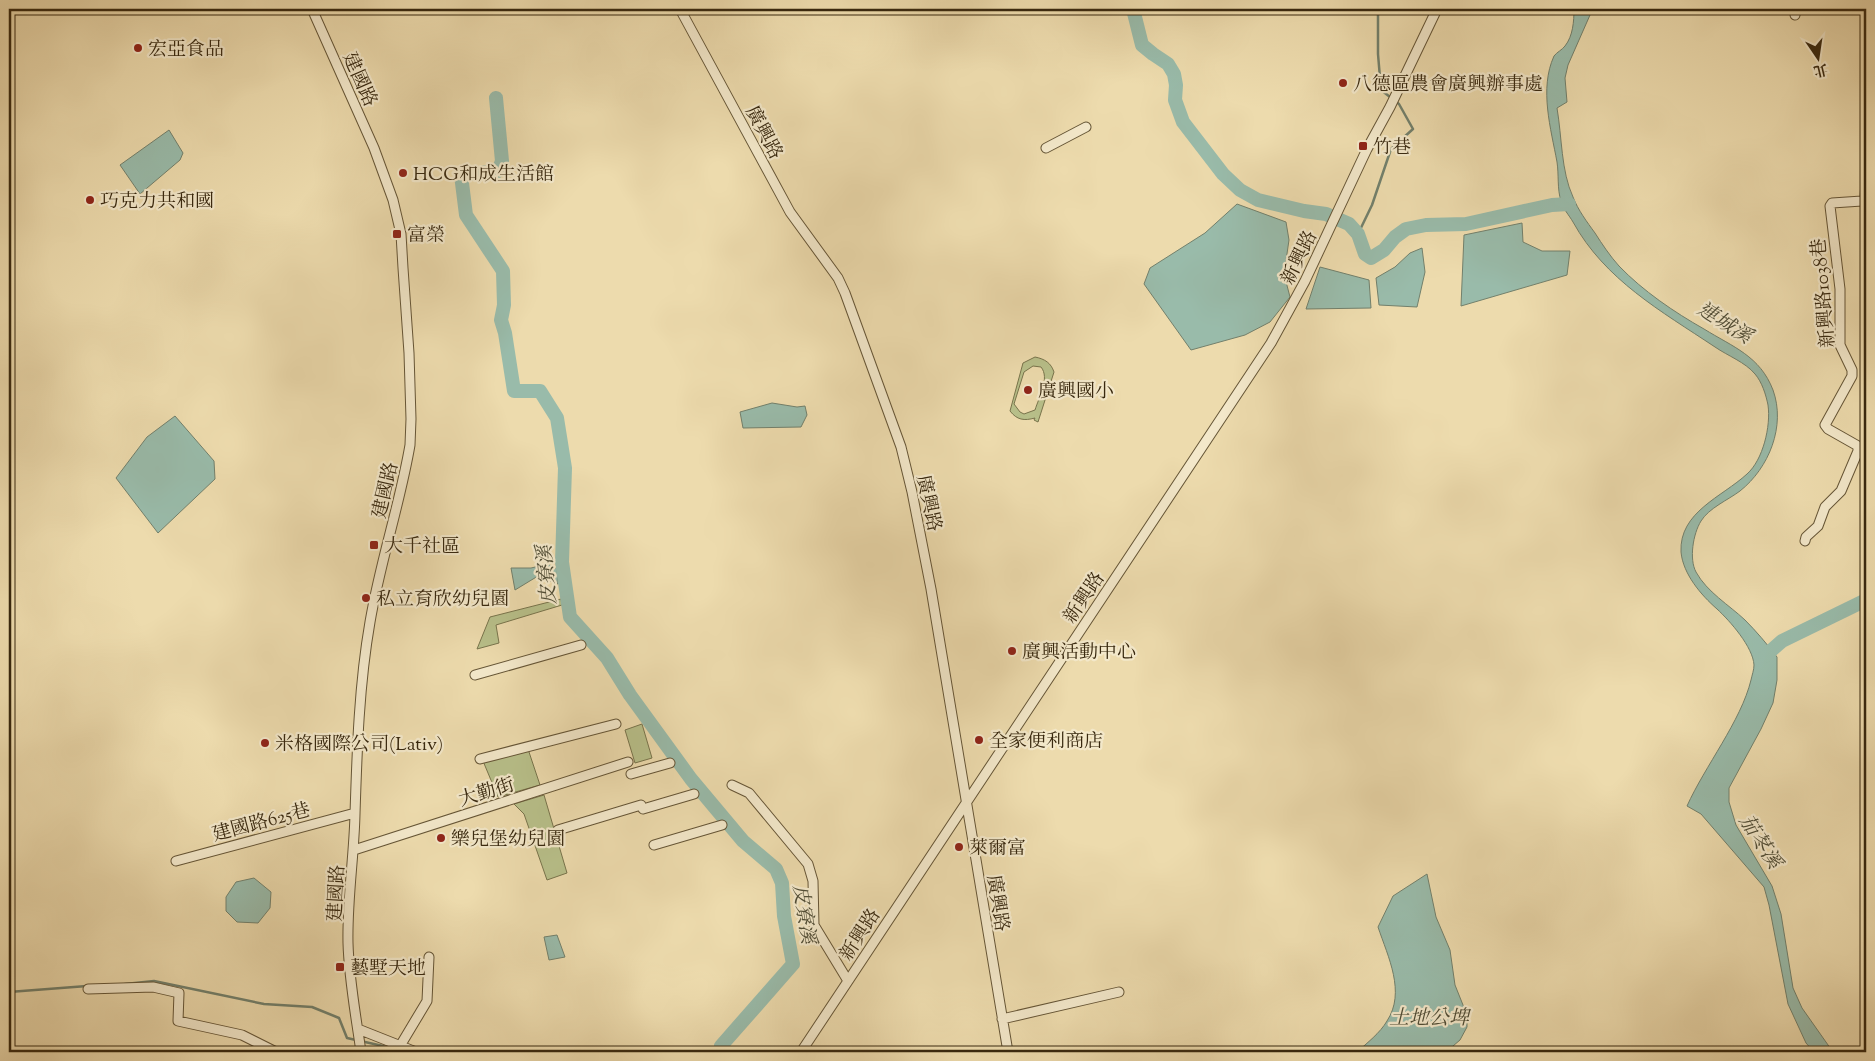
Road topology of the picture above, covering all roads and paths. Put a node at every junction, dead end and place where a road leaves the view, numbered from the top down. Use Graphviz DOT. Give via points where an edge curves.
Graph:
graph roads {
  1 [pos="312,9"];
  2 [pos="680,9"];
  3 [pos="1437,9"];
  4 [pos="1086,127"];
  5 [pos="1046,148"];
  6 [pos="1866,180"];
  7 [pos="1805,541"];
  8 [pos="581,645"];
  9 [pos="475,675"];
  10 [pos="616,724"];
  11 [pos="480,759"];
  12 [pos="628,762"];
  13 [pos="670,763"];
  14 [pos="631,774"];
  15 [pos="732,785"];
  16 [pos="694,794"];
  17 [pos="967,803"];
  18 [pos="355,813"];
  19 [pos="722,825"];
  20 [pos="558,830"];
  21 [pos="654,845"];
  22 [pos="354,850"];
  23 [pos="176,861"];
  24 [pos="430,957"];
  25 [pos="848,981"];
  26 [pos="88,989"];
  27 [pos="1119,992"];
  28 [pos="1002,1019"];
  29 [pos="359,1041"];
  30 [pos="400,1046"];
  31 [pos="276,1052"];
  32 [pos="416,1052"];
  33 [pos="801,1052"];
  34 [pos="1008,1052"];
  1 -- 18 [label="street, 建國路" via="394,200 401,234 409,353 410,444 365,649"];
  2 -- 17 [label="street, 廣興路" via="790,212 842,285 870,360 912,492"];
  3 -- 17 [label="street, 新興路" via="1271,343"];
  4 -- 5 [label="street"];
  6 -- 7 [label="street, 新興路1038巷" via="1865,200 1832,203 1830,206 1840,289 1840,345 1852,376 1825,425 1858,446 1858,451 1841,491 1825,507 1818,526"];
  8 -- 9 [label="street"];
  10 -- 11 [label="street"];
  12 -- 22 [label="street, 大勤街"];
  13 -- 14 [label="street"];
  15 -- 25 [label="street" via="749,792 808,864 813,881 814,925"];
  16 -- 20 [label="street"];
  17 -- 25 [label="street, 新興路"];
  17 -- 28 [label="street, 廣興路"];
  18 -- 22 [label="street, 建國路"];
  18 -- 23 [label="street, 建國路625巷"];
  19 -- 21 [label="street"];
  22 -- 29 [label="street, 建國路" via="348,943"];
  24 -- 30 [label="street" via="427,1001"];
  25 -- 33 [label="street, 新興路"];
  26 -- 31 [label="street" via="153,987 179,993 178,1020 242,1035"];
  27 -- 28 [label="street"];
  28 -- 34 [label="street, 廣興路"];
  29 -- 30 [label="street"];
  30 -- 32 [label="street"];
}
